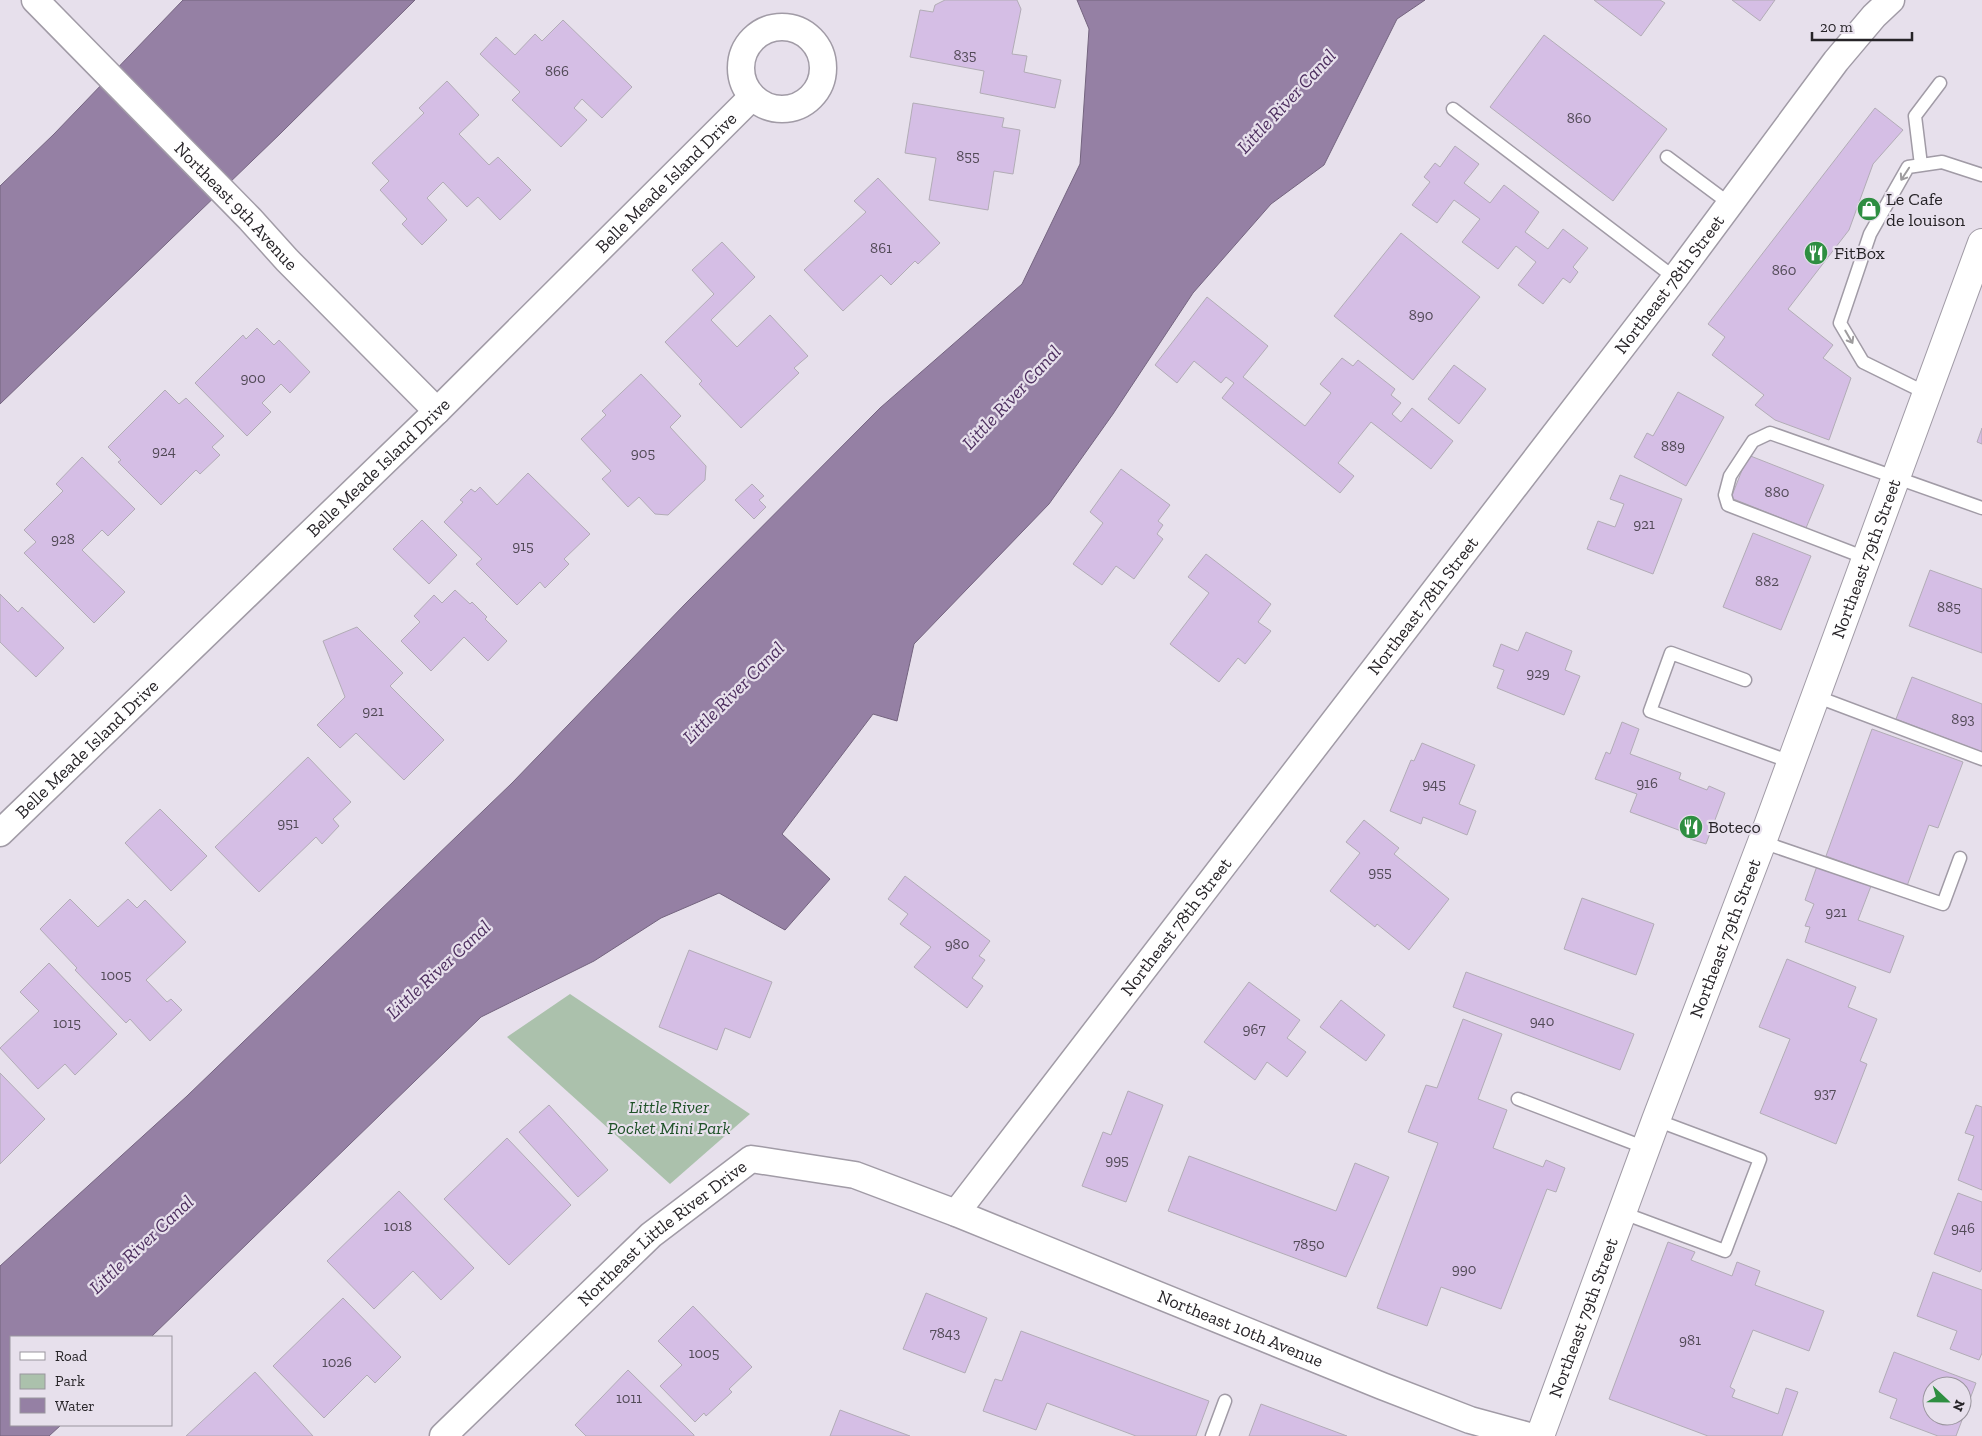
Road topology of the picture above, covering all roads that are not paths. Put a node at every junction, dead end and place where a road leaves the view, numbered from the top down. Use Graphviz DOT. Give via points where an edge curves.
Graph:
graph roads {
  1 [pos="35,0"];
  2 [pos="1891,0"];
  3 [pos="1940,83"];
  4 [pos="752,97"];
  5 [pos="1453,109"];
  6 [pos="1667,157"];
  7 [pos="1921,165"];
  8 [pos="1982,176"];
  9 [pos="1730,204"];
  10 [pos="1980,255"];
  11 [pos="1675,278"];
  12 [pos="1926,394"];
  13 [pos="437,411"];
  14 [pos="1895,477"];
  15 [pos="1982,508"];
  16 [pos="1866,558"];
  17 [pos="1745,680"];
  18 [pos="1815,696"];
  19 [pos="1982,759"];
  20 [pos="1790,762"];
  21 [pos="0,833"];
  22 [pos="1762,842"];
  23 [pos="1960,858"];
  24 [pos="1518,1099"];
  25 [pos="1656,1120"];
  26 [pos="1646,1148"];
  27 [pos="956,1213"];
  28 [pos="1623,1213"];
  29 [pos="1225,1401"];
  30 [pos="443,1436"];
  31 [pos="1212,1436"];
  32 [pos="1529,1436"];
  33 [pos="1540,1436"];
  1 -- 13 [label="street, Northeast 9th Avenue"];
  2 -- 9 [label="street, Northeast 78th Street" via="1836,61"];
  3 -- 7 [label="lane" via="1915,116"];
  4 -- 13 [label="street, Belle Meade Island Drive"];
  5 -- 11 [label="lane"];
  6 -- 9 [label="lane"];
  7 -- 8 [label="lane" via="1942,162"];
  7 -- 12 [label="lane, one-way" via="1908,167 1870,234 1840,323 1863,362"];
  9 -- 11 [label="street, Northeast 78th Street"];
  10 -- 12 [label="main road, Northeast 79th Street"];
  11 -- 27 [label="street, Northeast 78th Street"];
  12 -- 14 [label="main road, Northeast 79th Street"];
  13 -- 21 [label="street, Belle Meade Island Drive"];
  14 -- 15 [label="lane"];
  14 -- 16 [label="main road, Northeast 79th Street"];
  14 -- 16 [label="lane" via="1770,433 1752,442 1730,476 1725,495 1728,505"];
  16 -- 18 [label="main road, Northeast 79th Street"];
  17 -- 20 [label="lane" via="1671,652 1650,711"];
  18 -- 19 [label="lane"];
  18 -- 20 [label="main road, Northeast 79th Street"];
  20 -- 22 [label="main road, Northeast 79th Street"];
  22 -- 23 [label="lane" via="1943,904"];
  22 -- 25 [label="main road, Northeast 79th Street"];
  24 -- 26 [label="lane"];
  25 -- 26 [label="main road, Northeast 79th Street"];
  25 -- 28 [label="lane" via="1760,1159 1726,1251"];
  26 -- 28 [label="main road, Northeast 79th Street"];
  27 -- 30 [label="street, Northeast Little River Drive" via="854,1175 751,1159 651,1235"];
  27 -- 32 [label="street, Northeast 10th Avenue" via="1382,1386 1470,1420"];
  28 -- 33 [label="main road, Northeast 79th Street"];
  29 -- 31 [label="lane"];
}
